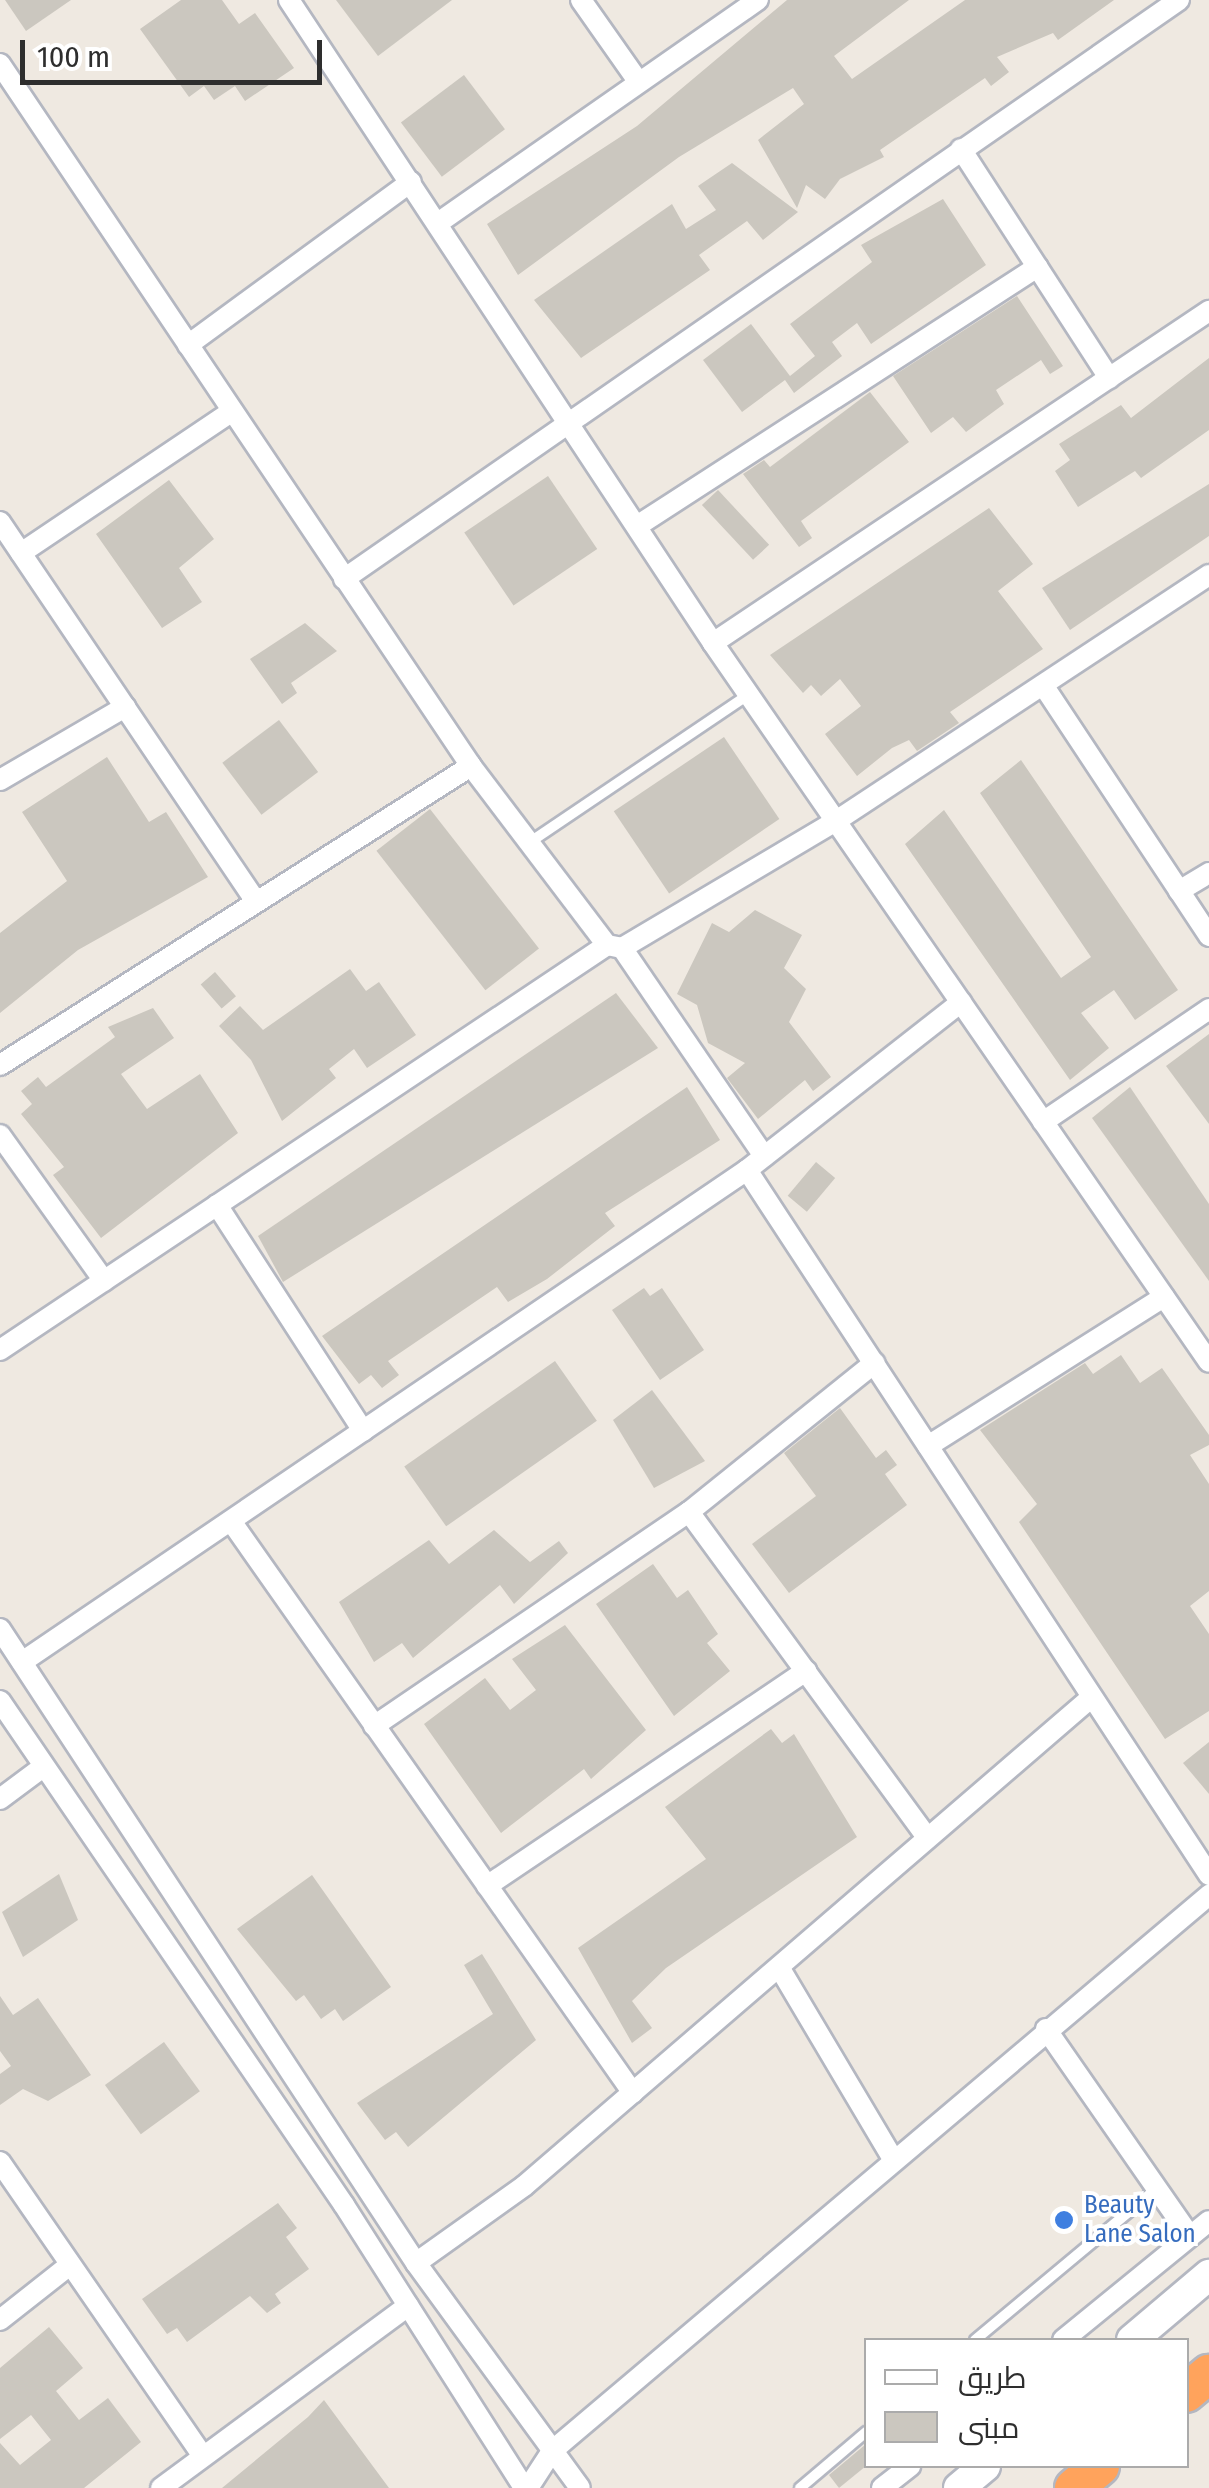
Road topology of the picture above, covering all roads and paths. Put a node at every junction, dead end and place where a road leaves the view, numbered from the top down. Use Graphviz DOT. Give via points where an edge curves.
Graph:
graph roads {
  1 [pos="289,0"];
  2 [pos="581,0"];
  3 [pos="758,0"];
  4 [pos="1166,3"];
  5 [pos="0,64"];
  6 [pos="638,81"];
  7 [pos="961,150"];
  8 [pos="411,182"];
  9 [pos="438,223"];
  10 [pos="1037,267"];
  11 [pos="1209,311"];
  12 [pos="188,345"];
  13 [pos="1109,378"];
  14 [pos="232,411"];
  15 [pos="568,420"];
  16 [pos="0,522"];
  17 [pos="637,526"];
  18 [pos="21,553"];
  19 [pos="1209,576"];
  20 [pos="344,579"];
  21 [pos="713,643"];
  22 [pos="1042,685"];
  23 [pos="749,695"];
  24 [pos="124,706"];
  25 [pos="471,766"];
  26 [pos="0,780"];
  27 [pos="836,821"];
  28 [pos="529,842"];
  29 [pos="1209,873"];
  30 [pos="1179,891"];
  31 [pos="256,902"];
  32 [pos="1209,936"];
  33 [pos="614,946"];
  34 [pos="960,1002"];
  35 [pos="1209,1009"];
  36 [pos="0,1066"];
  37 [pos="1043,1122"];
  38 [pos="0,1135"];
  39 [pos="756,1163"];
  40 [pos="217,1205"];
  41 [pos="104,1281"];
  42 [pos="1164,1297"];
  43 [pos="0,1350"];
  44 [pos="1209,1362"];
  45 [pos="874,1363"];
  46 [pos="363,1431"];
  47 [pos="928,1446"];
  48 [pos="689,1512"];
  49 [pos="231,1521"];
  50 [pos="0,1629"];
  51 [pos="22,1662"];
  52 [pos="806,1672"];
  53 [pos="1092,1696"];
  54 [pos="0,1702"];
  55 [pos="374,1726"];
  56 [pos="44,1768"];
  57 [pos="0,1799"];
  58 [pos="928,1838"];
  59 [pos="1209,1874"];
  60 [pos="488,1886"];
  61 [pos="1209,1896"];
  62 [pos="779,1967"];
  63 [pos="1046,2029"];
  64 [pos="633,2092"];
  65 [pos="891,2156"];
  66 [pos="0,2162"];
  67 [pos="1156,2188"];
  68 [pos="1209,2222"];
  69 [pos="1190,2236"];
  70 [pos="416,2263"];
  71 [pos="70,2265"];
  72 [pos="1209,2275"];
  73 [pos="408,2306"];
  74 [pos="0,2320"];
  75 [pos="978,2338"];
  76 [pos="1065,2338"];
  77 [pos="1134,2338"];
  78 [pos="1209,2374"];
  79 [pos="1189,2390"];
  80 [pos="864,2434"];
  81 [pos="552,2451"];
  82 [pos="202,2456"];
  83 [pos="907,2468"];
  84 [pos="983,2468"];
  85 [pos="1098,2468"];
  86 [pos="161,2488"];
  87 [pos="526,2488"];
  88 [pos="580,2488"];
  89 [pos="800,2488"];
  90 [pos="882,2488"];
  91 [pos="959,2488"];
  92 [pos="1074,2488"];
  1 -- 8 [label="street"];
  2 -- 6 [label="street"];
  3 -- 6 [label="street"];
  4 -- 7 [label="street"];
  5 -- 12 [label="street"];
  6 -- 9 [label="street"];
  7 -- 10 [label="street"];
  7 -- 15 [label="street"];
  8 -- 9 [label="street"];
  8 -- 12 [label="street"];
  9 -- 15 [label="street"];
  10 -- 13 [label="street"];
  10 -- 17 [label="street"];
  11 -- 13 [label="street"];
  12 -- 14 [label="street"];
  13 -- 21 [label="street"];
  14 -- 18 [label="street"];
  14 -- 20 [label="street"];
  15 -- 17 [label="street"];
  15 -- 20 [label="street"];
  16 -- 18 [label="street"];
  17 -- 21 [label="street"];
  18 -- 24 [label="street"];
  19 -- 22 [label="street"];
  20 -- 25 [label="street"];
  21 -- 23 [label="street"];
  22 -- 27 [label="street"];
  22 -- 30 [label="street"];
  23 -- 27 [label="street"];
  23 -- 28 [label="lane"];
  24 -- 26 [label="street"];
  24 -- 31 [label="street"];
  25 -- 28 [label="street"];
  25 -- 31 [label="street"];
  27 -- 33 [label="street"];
  27 -- 34 [label="street"];
  28 -- 33 [label="street"];
  29 -- 30 [label="street"];
  30 -- 32 [label="street"];
  31 -- 36 [label="street"];
  33 -- 39 [label="street"];
  33 -- 40 [label="street"];
  34 -- 37 [label="street"];
  34 -- 39 [label="street"];
  35 -- 37 [label="street"];
  37 -- 42 [label="street"];
  38 -- 41 [label="street"];
  39 -- 45 [label="street"];
  39 -- 46 [label="street"];
  40 -- 41 [label="street"];
  40 -- 46 [label="street"];
  41 -- 43 [label="street"];
  42 -- 44 [label="street"];
  42 -- 47 [label="street"];
  45 -- 47 [label="street"];
  45 -- 48 [label="street"];
  46 -- 49 [label="street"];
  47 -- 53 [label="street"];
  48 -- 52 [label="street"];
  48 -- 55 [label="street"];
  49 -- 51 [label="street"];
  49 -- 55 [label="street"];
  50 -- 51 [label="street"];
  51 -- 70 [label="street"];
  52 -- 58 [label="street"];
  52 -- 60 [label="street"];
  53 -- 58 [label="street"];
  53 -- 59 [label="street"];
  54 -- 56 [label="street"];
  55 -- 60 [label="street"];
  56 -- 57 [label="street"];
  56 -- 73 [label="street"];
  58 -- 62 [label="street"];
  60 -- 64 [label="street"];
  61 -- 63 [label="street"];
  62 -- 64 [label="street"];
  62 -- 65 [label="street"];
  63 -- 65 [label="street"];
  63 -- 67 [label="street"];
  64 -- 70 [label="street"];
  65 -- 81 [label="street"];
  66 -- 71 [label="street"];
  67 -- 69 [label="street"];
  67 -- 75 [label="lane"];
  68 -- 69 [label="street"];
  69 -- 76 [label="street"];
  70 -- 81 [label="street"];
  71 -- 74 [label="street"];
  71 -- 82 [label="street"];
  72 -- 77 [label="main road"];
  73 -- 82 [label="street"];
  73 -- 87 [label="street"];
  78 -- 79 [label="highway"];
  80 -- 89 [label="lane"];
  81 -- 87 [label="street"];
  81 -- 88 [label="street"];
  82 -- 86 [label="street"];
  83 -- 90 [label="street"];
  84 -- 91 [label="main road"];
  85 -- 92 [label="highway"];
}
